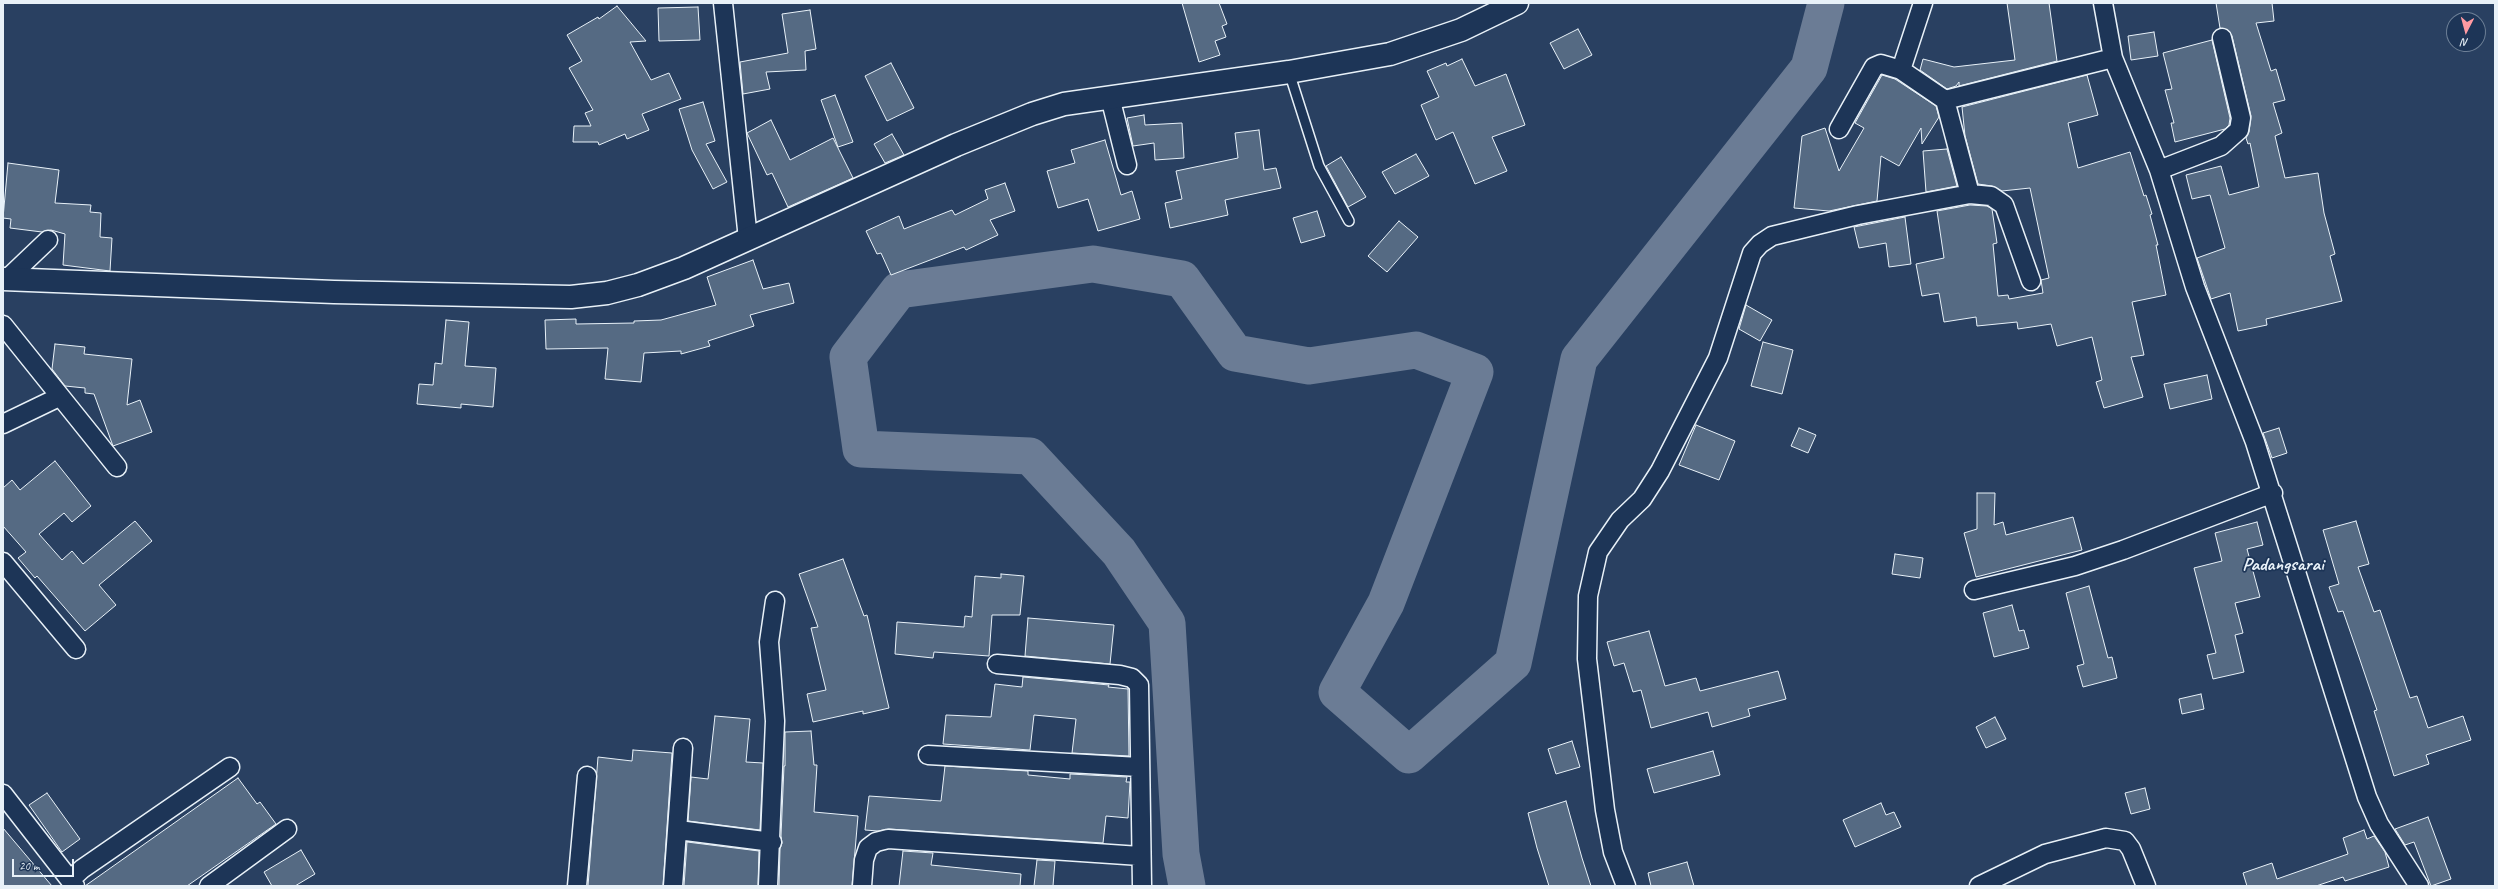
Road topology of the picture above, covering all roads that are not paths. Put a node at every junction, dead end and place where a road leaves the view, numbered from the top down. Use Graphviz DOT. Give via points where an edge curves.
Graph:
graph roads {
  1 [pos="723,3"];
  2 [pos="1517,3"];
  3 [pos="1923,3"];
  4 [pos="2102,3"];
  5 [pos="2222,38"];
  6 [pos="2113,58"];
  7 [pos="1901,70"];
  8 [pos="1289,72"];
  9 [pos="1110,98"];
  10 [pos="1945,100"];
  11 [pos="1839,129"];
  12 [pos="1127,165"];
  13 [pos="2159,170"];
  14 [pos="1970,194"];
  15 [pos="1349,221"];
  16 [pos="748,239"];
  17 [pos="48,240"];
  18 [pos="5,279"];
  19 [pos="2031,281"];
  20 [pos="3,325"];
  21 [pos="59,397"];
  22 [pos="3,424"];
  23 [pos="117,467"];
  24 [pos="2273,493"];
  25 [pos="3,562"];
  26 [pos="1974,590"];
  27 [pos="775,601"];
  28 [pos="76,649"];
  29 [pos="997,664"];
  30 [pos="683,748"];
  31 [pos="928,755"];
  32 [pos="230,767"];
  33 [pos="1140,767"];
  34 [pos="587,776"];
  35 [pos="3,794"];
  36 [pos="287,829"];
  37 [pos="678,830"];
  38 [pos="772,842"];
  39 [pos="1140,856"];
  40 [pos="73,883"];
  41 [pos="210,886"];
  42 [pos="577,886"];
  43 [pos="673,886"];
  44 [pos="768,886"];
  45 [pos="862,886"];
  46 [pos="1142,886"];
  47 [pos="1626,886"];
  48 [pos="1979,886"];
  49 [pos="2146,886"];
  50 [pos="2419,886"];
  1 -- 16 [label="street"];
  2 -- 8 [label="street" via="1447,35 1390,54"];
  3 -- 7 [label="street"];
  4 -- 6 [label="street"];
  5 -- 13 [label="street" via="2241,118 2239,130 2221,146"];
  6 -- 10 [label="street"];
  6 -- 13 [label="street"];
  7 -- 10 [label="street"];
  7 -- 11 [label="street" via="1881,64 1874,67"];
  8 -- 9 [label="street"];
  8 -- 15 [label="lane" via="1319,166"];
  9 -- 12 [label="street"];
  9 -- 16 [label="street" via="1064,104 1032,114"];
  10 -- 14 [label="street"];
  13 -- 24 [label="street" via="2195,287 2256,442"];
  14 -- 19 [label="street" via="1991,196 2004,205"];
  14 -- 47 [label="street" via="1858,215 1772,236 1760,244 1752,252 1718,358 1660,471 1642,499 1620,520 1598,552 1588,596 1587,659 1605,810 1613,852"];
  16 -- 18 [label="street" via="684,268 638,285 571,297 334,292"];
  17 -- 18 [label="street"];
  20 -- 21 [label="street"];
  21 -- 22 [label="street"];
  21 -- 23 [label="street"];
  24 -- 26 [label="street" via="2075,566"];
  24 -- 50 [label="street" via="2367,797 2378,824"];
  25 -- 28 [label="street"];
  27 -- 38 [label="street" via="769,642 775,721"];
  29 -- 33 [label="street" via="1132,678 1139,685 1141,695"];
  30 -- 37 [label="street"];
  31 -- 33 [label="street"];
  32 -- 40 [label="street"];
  33 -- 39 [label="street"];
  34 -- 42 [label="street"];
  35 -- 40 [label="street"];
  36 -- 41 [label="street"];
  37 -- 38 [label="street"];
  37 -- 43 [label="street"];
  38 -- 44 [label="street"];
  39 -- 45 [label="street" via="888,839 876,842 868,848 864,860"];
  39 -- 46 [label="street"];
  48 -- 49 [label="street" via="2045,854 2106,838 2125,841 2132,849"];
}
